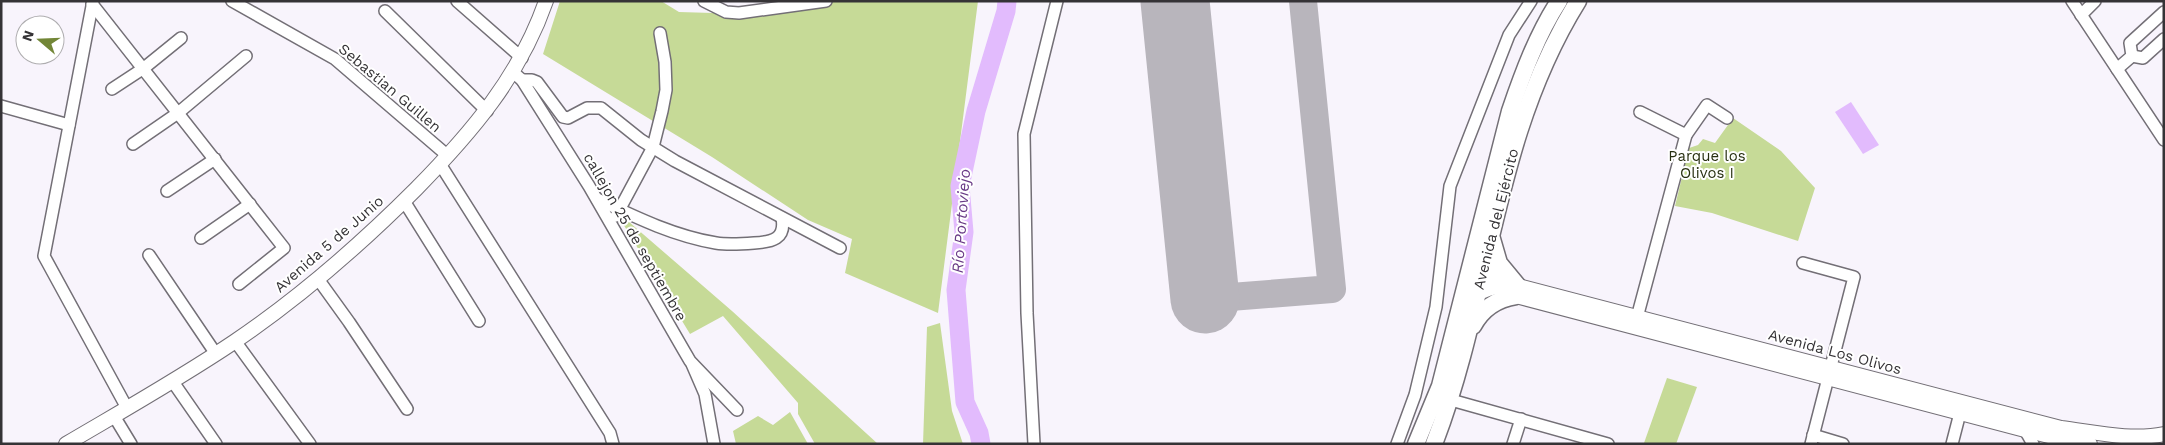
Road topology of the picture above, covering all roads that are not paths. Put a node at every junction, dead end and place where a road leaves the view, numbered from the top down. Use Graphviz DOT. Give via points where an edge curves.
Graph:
graph roads {
  1 [pos="232,1"];
  2 [pos="456,1"];
  3 [pos="546,1"];
  4 [pos="704,1"];
  5 [pos="826,1"];
  6 [pos="1057,1"];
  7 [pos="1531,1"];
  8 [pos="1559,1"];
  9 [pos="1578,1"];
  10 [pos="2072,1"];
  11 [pos="2095,1"];
  12 [pos="92,3"];
  13 [pos="385,11"];
  14 [pos="2164,12"];
  15 [pos="2081,14"];
  16 [pos="660,33"];
  17 [pos="181,38"];
  18 [pos="2164,39"];
  19 [pos="246,56"];
  20 [pos="2132,56"];
  21 [pos="522,58"];
  22 [pos="144,68"];
  23 [pos="2118,69"];
  24 [pos="518,76"];
  25 [pos="112,89"];
  26 [pos="1,106"];
  27 [pos="487,111"];
  28 [pos="178,112"];
  29 [pos="1640,112"];
  30 [pos="1727,118"];
  31 [pos="69,126"];
  32 [pos="1686,135"];
  33 [pos="2164,140"];
  34 [pos="133,144"];
  35 [pos="653,147"];
  36 [pos="215,159"];
  37 [pos="444,160"];
  38 [pos="167,191"];
  39 [pos="597,199"];
  40 [pos="404,201"];
  41 [pos="250,204"];
  42 [pos="619,209"];
  43 [pos="782,218"];
  44 [pos="611,224"];
  45 [pos="1485,232"];
  46 [pos="201,238"];
  47 [pos="840,248"];
  48 [pos="149,256"];
  49 [pos="1803,264"];
  50 [pos="1484,267"];
  51 [pos="318,279"];
  52 [pos="239,284"];
  53 [pos="1501,285"];
  54 [pos="1517,291"];
  55 [pos="1478,294"];
  56 [pos="1459,311"];
  57 [pos="479,321"];
  58 [pos="1636,322"];
  59 [pos="1467,340"];
  60 [pos="235,341"];
  61 [pos="216,354"];
  62 [pos="690,361"];
  63 [pos="1830,373"];
  64 [pos="173,382"];
  65 [pos="1451,400"];
  66 [pos="127,408"];
  67 [pos="406,408"];
  68 [pos="737,410"];
  69 [pos="1960,413"];
  70 [pos="114,416"];
  71 [pos="1521,419"];
  72 [pos="2025,430"];
  73 [pos="2164,434"];
  74 [pos="1812,440"];
  75 [pos="1593,441"];
  76 [pos="66,444"];
  77 [pos="132,444"];
  78 [pos="216,444"];
  79 [pos="310,444"];
  80 [pos="613,444"];
  81 [pos="714,444"];
  82 [pos="1034,444"];
  83 [pos="1397,444"];
  84 [pos="1416,444"];
  85 [pos="1434,444"];
  86 [pos="1513,444"];
  87 [pos="1608,444"];
  88 [pos="1843,444"];
  89 [pos="1952,444"];
  90 [pos="2033,444"];
  91 [pos="2090,444"];
  1 -- 37 [label="street, Sebastian Guillen" via="335,59"];
  2 -- 21 [label="street"];
  3 -- 21 [label="street, Avenida 5 de Junio"];
  4 -- 5 [label="street" via="726,12 739,13"];
  6 -- 82 [label="street" via="1024,134 1027,313"];
  7 -- 83 [label="street" via="1509,35 1450,186 1436,307 1415,395"];
  8 -- 45 [label="main road, Avenida del Ejército" via="1521,79 1508,119"];
  9 -- 45 [label="main road, Avenida del Ejército" via="1543,66"];
  10 -- 15 [label="street"];
  11 -- 15 [label="street"];
  12 -- 22 [label="street"];
  12 -- 31 [label="street"];
  13 -- 27 [label="street"];
  14 -- 20 [label="street" via="2130,43"];
  15 -- 23 [label="street"];
  16 -- 35 [label="street" via="666,90"];
  17 -- 22 [label="street"];
  18 -- 20 [label="street" via="2143,58"];
  19 -- 28 [label="street"];
  20 -- 23 [label="street"];
  21 -- 24 [label="street, Avenida 5 de Junio"];
  22 -- 25 [label="street"];
  22 -- 28 [label="street"];
  23 -- 33 [label="street"];
  24 -- 27 [label="street, Avenida 5 de Junio"];
  24 -- 35 [label="street" via="537,82 563,117 568,118 587,108 601,108"];
  24 -- 39 [label="street, callejon 25 de septiembre"];
  26 -- 31 [label="street"];
  27 -- 37 [label="street, Avenida 5 de Junio"];
  28 -- 34 [label="street"];
  28 -- 36 [label="street"];
  29 -- 32 [label="street"];
  30 -- 32 [label="street" via="1707,105"];
  31 -- 66 [label="street" via="44,256"];
  32 -- 58 [label="street"];
  35 -- 42 [label="street"];
  35 -- 43 [label="street"];
  36 -- 38 [label="street"];
  36 -- 41 [label="street"];
  37 -- 40 [label="street, Avenida 5 de Junio"];
  37 -- 80 [label="street, Sebastian Guillen" via="610,433"];
  39 -- 42 [label="street"];
  39 -- 44 [label="street, callejon 25 de septiembre"];
  40 -- 51 [label="street, Avenida 5 de Junio"];
  40 -- 57 [label="street"];
  41 -- 46 [label="street"];
  41 -- 52 [label="street" via="284,248"];
  42 -- 43 [label="street" via="660,228 728,244 760,243 778,237 784,226"];
  42 -- 44 [label="street"];
  43 -- 47 [label="street"];
  44 -- 62 [label="street, callejon 25 de septiembre"];
  45 -- 50 [label="main road, Avenida del Ejército"];
  45 -- 54 [label="main road"];
  45 -- 56 [label="main road, Avenida del Ejército"];
  48 -- 61 [label="street"];
  49 -- 63 [label="street" via="1854,276"];
  50 -- 53 [label="street, Avenida Los Olivos"];
  50 -- 55 [label="main road, Avenida del Ejército"];
  51 -- 60 [label="street, Avenida 5 de Junio"];
  51 -- 67 [label="street"];
  53 -- 54 [label="street, Avenida Los Olivos"];
  53 -- 55 [label="street"];
  54 -- 58 [label="street, Avenida Los Olivos"];
  54 -- 59 [label="main road" via="1489,306 1478,318"];
  55 -- 56 [label="street"];
  55 -- 59 [label="main road, Avenida del Ejército"];
  56 -- 84 [label="main road, Avenida del Ejército" via="1440,386"];
  58 -- 63 [label="street, Avenida Los Olivos"];
  59 -- 65 [label="main road, Avenida del Ejército"];
  60 -- 61 [label="street, Avenida 5 de Junio"];
  60 -- 79 [label="street"];
  61 -- 64 [label="street, Avenida 5 de Junio"];
  62 -- 68 [label="street, callejon 25 de septiembre"];
  62 -- 81 [label="street" via="705,394"];
  63 -- 69 [label="street, Avenida Los Olivos"];
  63 -- 73 [label="street, Avenida Los Olivos" via="2061,428 2125,436"];
  63 -- 74 [label="street"];
  64 -- 66 [label="street, Avenida 5 de Junio"];
  64 -- 78 [label="street"];
  65 -- 71 [label="street"];
  65 -- 85 [label="main road, Avenida del Ejército"];
  66 -- 70 [label="street, Avenida 5 de Junio"];
  69 -- 72 [label="street, Avenida Los Olivos"];
  69 -- 89 [label="street"];
  70 -- 76 [label="street, Avenida 5 de Junio"];
  70 -- 77 [label="street"];
  71 -- 75 [label="street"];
  71 -- 86 [label="street"];
  72 -- 90 [label="street"];
  72 -- 91 [label="street, Avenida Los Olivos"];
  74 -- 88 [label="street"];
  75 -- 87 [label="street"];
}
